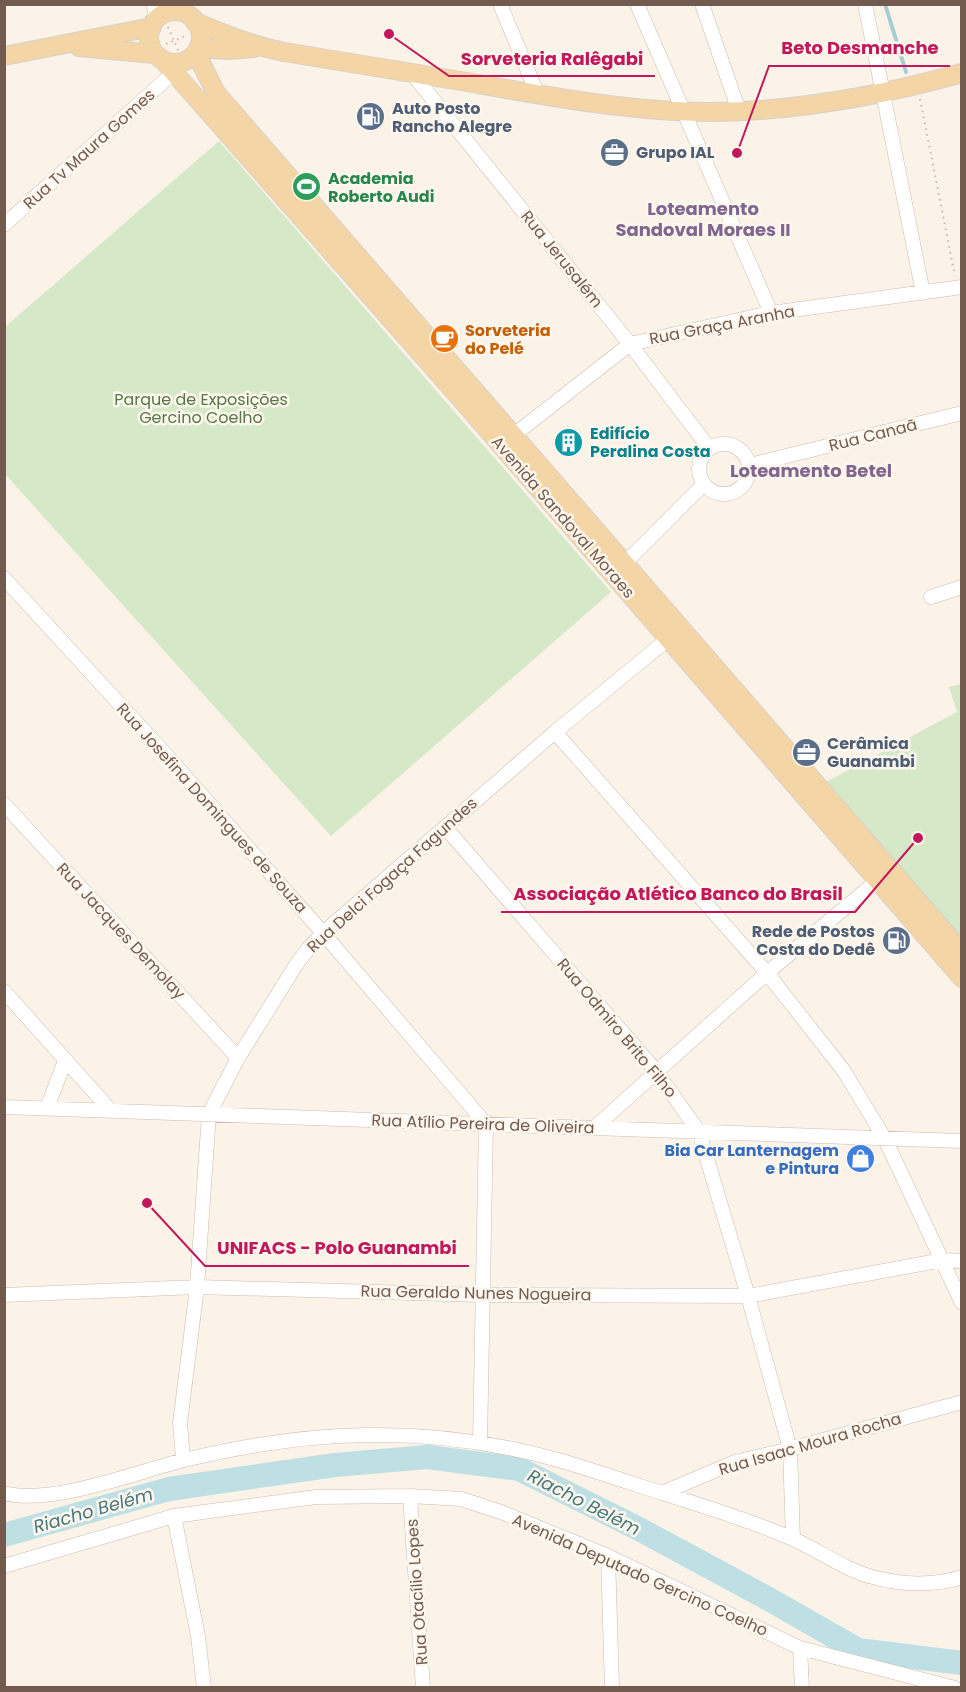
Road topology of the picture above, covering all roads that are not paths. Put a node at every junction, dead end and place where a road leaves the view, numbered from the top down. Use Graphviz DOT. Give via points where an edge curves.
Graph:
graph roads {
  1 [pos="500,4"];
  2 [pos="637,4"];
  3 [pos="702,4"];
  4 [pos="865,4"];
  5 [pos="165,19"];
  6 [pos="190,42"];
  7 [pos="59,45"];
  8 [pos="262,48"];
  9 [pos="4,56"];
  10 [pos="166,60"];
  11 [pos="411,72"];
  12 [pos="962,73"];
  13 [pos="882,92"];
  14 [pos="538,95"];
  15 [pos="683,111"];
  16 [pos="739,111"];
  17 [pos="4,225"];
  18 [pos="959,287"];
  19 [pos="923,293"];
  20 [pos="771,313"];
  21 [pos="630,344"];
  22 [pos="473,401"];
  23 [pos="962,413"];
  24 [pos="514,435"];
  25 [pos="708,448"];
  26 [pos="750,465"];
  27 [pos="703,485"];
  28 [pos="619,570"];
  29 [pos="4,578"];
  30 [pos="962,587"];
  31 [pos="931,597"];
  32 [pos="668,639"];
  33 [pos="555,732"];
  34 [pos="803,782"];
  35 [pos="4,804"];
  36 [pos="445,827"];
  37 [pos="878,880"];
  38 [pos="323,933"];
  39 [pos="962,952"];
  40 [pos="767,973"];
  41 [pos="962,978"];
  42 [pos="4,992"];
  43 [pos="238,1058"];
  44 [pos="65,1061"];
  45 [pos="657,1071"];
  46 [pos="4,1107"];
  47 [pos="47,1108"];
  48 [pos="111,1111"];
  49 [pos="209,1114"];
  50 [pos="486,1124"];
  51 [pos="594,1128"];
  52 [pos="699,1132"];
  53 [pos="885,1138"];
  54 [pos="962,1141"];
  55 [pos="944,1260"];
  56 [pos="962,1261"];
  57 [pos="197,1287"];
  58 [pos="4,1295"];
  59 [pos="482,1295"];
  60 [pos="748,1296"];
  61 [pos="962,1302"];
  62 [pos="962,1402"];
  63 [pos="480,1443"];
  64 [pos="790,1449"];
  65 [pos="183,1460"];
  66 [pos="4,1493"];
  67 [pos="662,1493"];
  68 [pos="410,1496"];
  69 [pos="174,1516"];
  70 [pos="793,1539"];
  71 [pos="608,1556"];
  72 [pos="4,1566"];
  73 [pos="962,1576"];
  74 [pos="800,1648"];
  75 [pos="204,1688"];
  76 [pos="423,1688"];
  77 [pos="612,1688"];
  78 [pos="802,1688"];
  79 [pos="955,1688"];
  1 -- 14 [label="street"];
  2 -- 15 [label="street"];
  3 -- 16 [label="street"];
  4 -- 13 [label="street"];
  5 -- 6 [label="main road" via="185,14"];
  5 -- 7 [label="main road"];
  5 -- 10 [label="main road" via="149,41"];
  6 -- 8 [label="main road" via="228,50"];
  6 -- 8 [label="main road" via="227,36"];
  6 -- 10 [label="main road" via="185,61"];
  6 -- 22 [label="main road, Avenida Sandoval Moraes" via="216,93"];
  7 -- 9 [label="main road"];
  7 -- 10 [label="main road"];
  8 -- 11 [label="main road"];
  10 -- 17 [label="street, Rua Tv Maura Gomes"];
  10 -- 22 [label="main road, Avenida Sandoval Moraes"];
  11 -- 14 [label="main road"];
  11 -- 21 [label="street, Rua Jerusalém"];
  12 -- 13 [label="main road"];
  13 -- 16 [label="main road"];
  13 -- 19 [label="street"];
  14 -- 15 [label="main road"];
  15 -- 16 [label="main road"];
  15 -- 20 [label="street"];
  18 -- 19 [label="street, Rua Graça Aranha"];
  19 -- 20 [label="street, Rua Graça Aranha"];
  20 -- 21 [label="street, Rua Graça Aranha"];
  21 -- 24 [label="street, Rua Graça Aranha"];
  21 -- 25 [label="street, Rua Jerusalém"];
  22 -- 24 [label="main road, Avenida Sandoval Moraes"];
  22 -- 28 [label="main road, Avenida Sandoval Moraes"];
  23 -- 26 [label="street, Rua Canaã"];
  24 -- 28 [label="main road, Avenida Sandoval Moraes"];
  25 -- 26 [label="street" via="725,443 741,450"];
  25 -- 27 [label="street" via="700,459 698,472"];
  26 -- 27 [label="street" via="747,482 734,494 717,495"];
  27 -- 28 [label="street"];
  28 -- 32 [label="main road, Avenida Sandoval Moraes"];
  28 -- 34 [label="main road, Avenida Sandoval Moraes"];
  29 -- 38 [label="street, Rua Josefina Domingues de Souza"];
  30 -- 31 [label="street"];
  32 -- 33 [label="street, Rua Delci Fogaça Fagundes"];
  32 -- 34 [label="main road, Avenida Sandoval Moraes"];
  33 -- 36 [label="street, Rua Delci Fogaça Fagundes"];
  33 -- 40 [label="street"];
  34 -- 37 [label="main road, Avenida Sandoval Moraes"];
  34 -- 39 [label="main road, Avenida Sandoval Moraes"];
  35 -- 43 [label="street, Rua Jacques Demolay"];
  36 -- 38 [label="street, Rua Delci Fogaça Fagundes"];
  36 -- 45 [label="street, Rua Odmiro Brito Filho"];
  37 -- 40 [label="street"];
  37 -- 41 [label="main road, Avenida Sandoval Moraes"];
  38 -- 43 [label="street, Rua Delci Fogaça Fagundes" via="296,965"];
  38 -- 50 [label="street, Rua Josefina Domingues de Souza"];
  40 -- 45 [label="street"];
  40 -- 53 [label="street" via="844,1071"];
  42 -- 44 [label="street"];
  43 -- 49 [label="street, Rua Delci Fogaça Fagundes"];
  44 -- 47 [label="street"];
  44 -- 48 [label="street"];
  45 -- 51 [label="street"];
  45 -- 52 [label="street, Rua Odmiro Brito Filho"];
  46 -- 47 [label="street, Rua Atílio Pereira de Oliveira"];
  47 -- 48 [label="street, Rua Atílio Pereira de Oliveira"];
  48 -- 49 [label="street, Rua Atílio Pereira de Oliveira"];
  49 -- 50 [label="street, Rua Atílio Pereira de Oliveira"];
  49 -- 57 [label="street, Rua Delci Fogaça Fagundes"];
  50 -- 51 [label="street, Rua Atílio Pereira de Oliveira"];
  50 -- 59 [label="street"];
  51 -- 52 [label="street, Rua Atílio Pereira de Oliveira"];
  52 -- 53 [label="street, Rua Atílio Pereira de Oliveira"];
  52 -- 60 [label="street, Rua Odmiro Brito Filho"];
  53 -- 54 [label="street, Rua Atílio Pereira de Oliveira"];
  53 -- 55 [label="street"];
  55 -- 56 [label="street, Rua Geraldo Nunes Nogueira"];
  55 -- 60 [label="street, Rua Geraldo Nunes Nogueira"];
  55 -- 61 [label="street"];
  57 -- 58 [label="street, Rua Geraldo Nunes Nogueira"];
  57 -- 59 [label="street, Rua Geraldo Nunes Nogueira"];
  57 -- 65 [label="street, Rua Delci Fogaça Fagundes" via="180,1423"];
  59 -- 60 [label="street, Rua Geraldo Nunes Nogueira"];
  59 -- 63 [label="street"];
  60 -- 64 [label="street, Rua Odmiro Brito Filho"];
  62 -- 64 [label="street, Rua Isaac Moura Rocha"];
  63 -- 65 [label="street" via="423,1437 328,1437"];
  63 -- 67 [label="street" via="561,1461"];
  64 -- 67 [label="street, Rua Isaac Moura Rocha" via="735,1462"];
  64 -- 70 [label="street, Rua Odmiro Brito Filho"];
  65 -- 66 [label="street" via="54,1493"];
  67 -- 70 [label="street"];
  68 -- 69 [label="street, Avenida Deputado Gercino Coelho" via="316,1497"];
  68 -- 71 [label="street, Avenida Deputado Gercino Coelho" via="461,1499"];
  68 -- 76 [label="street, Rua Otacílio Lopes"];
  69 -- 72 [label="street, Avenida Deputado Gercino Coelho"];
  69 -- 75 [label="street" via="198,1636"];
  70 -- 73 [label="street" via="872,1577 913,1584"];
  71 -- 74 [label="street, Avenida Deputado Gercino Coelho"];
  71 -- 77 [label="street"];
  74 -- 78 [label="street"];
  74 -- 79 [label="street, Avenida Deputado Gercino Coelho"];
}
